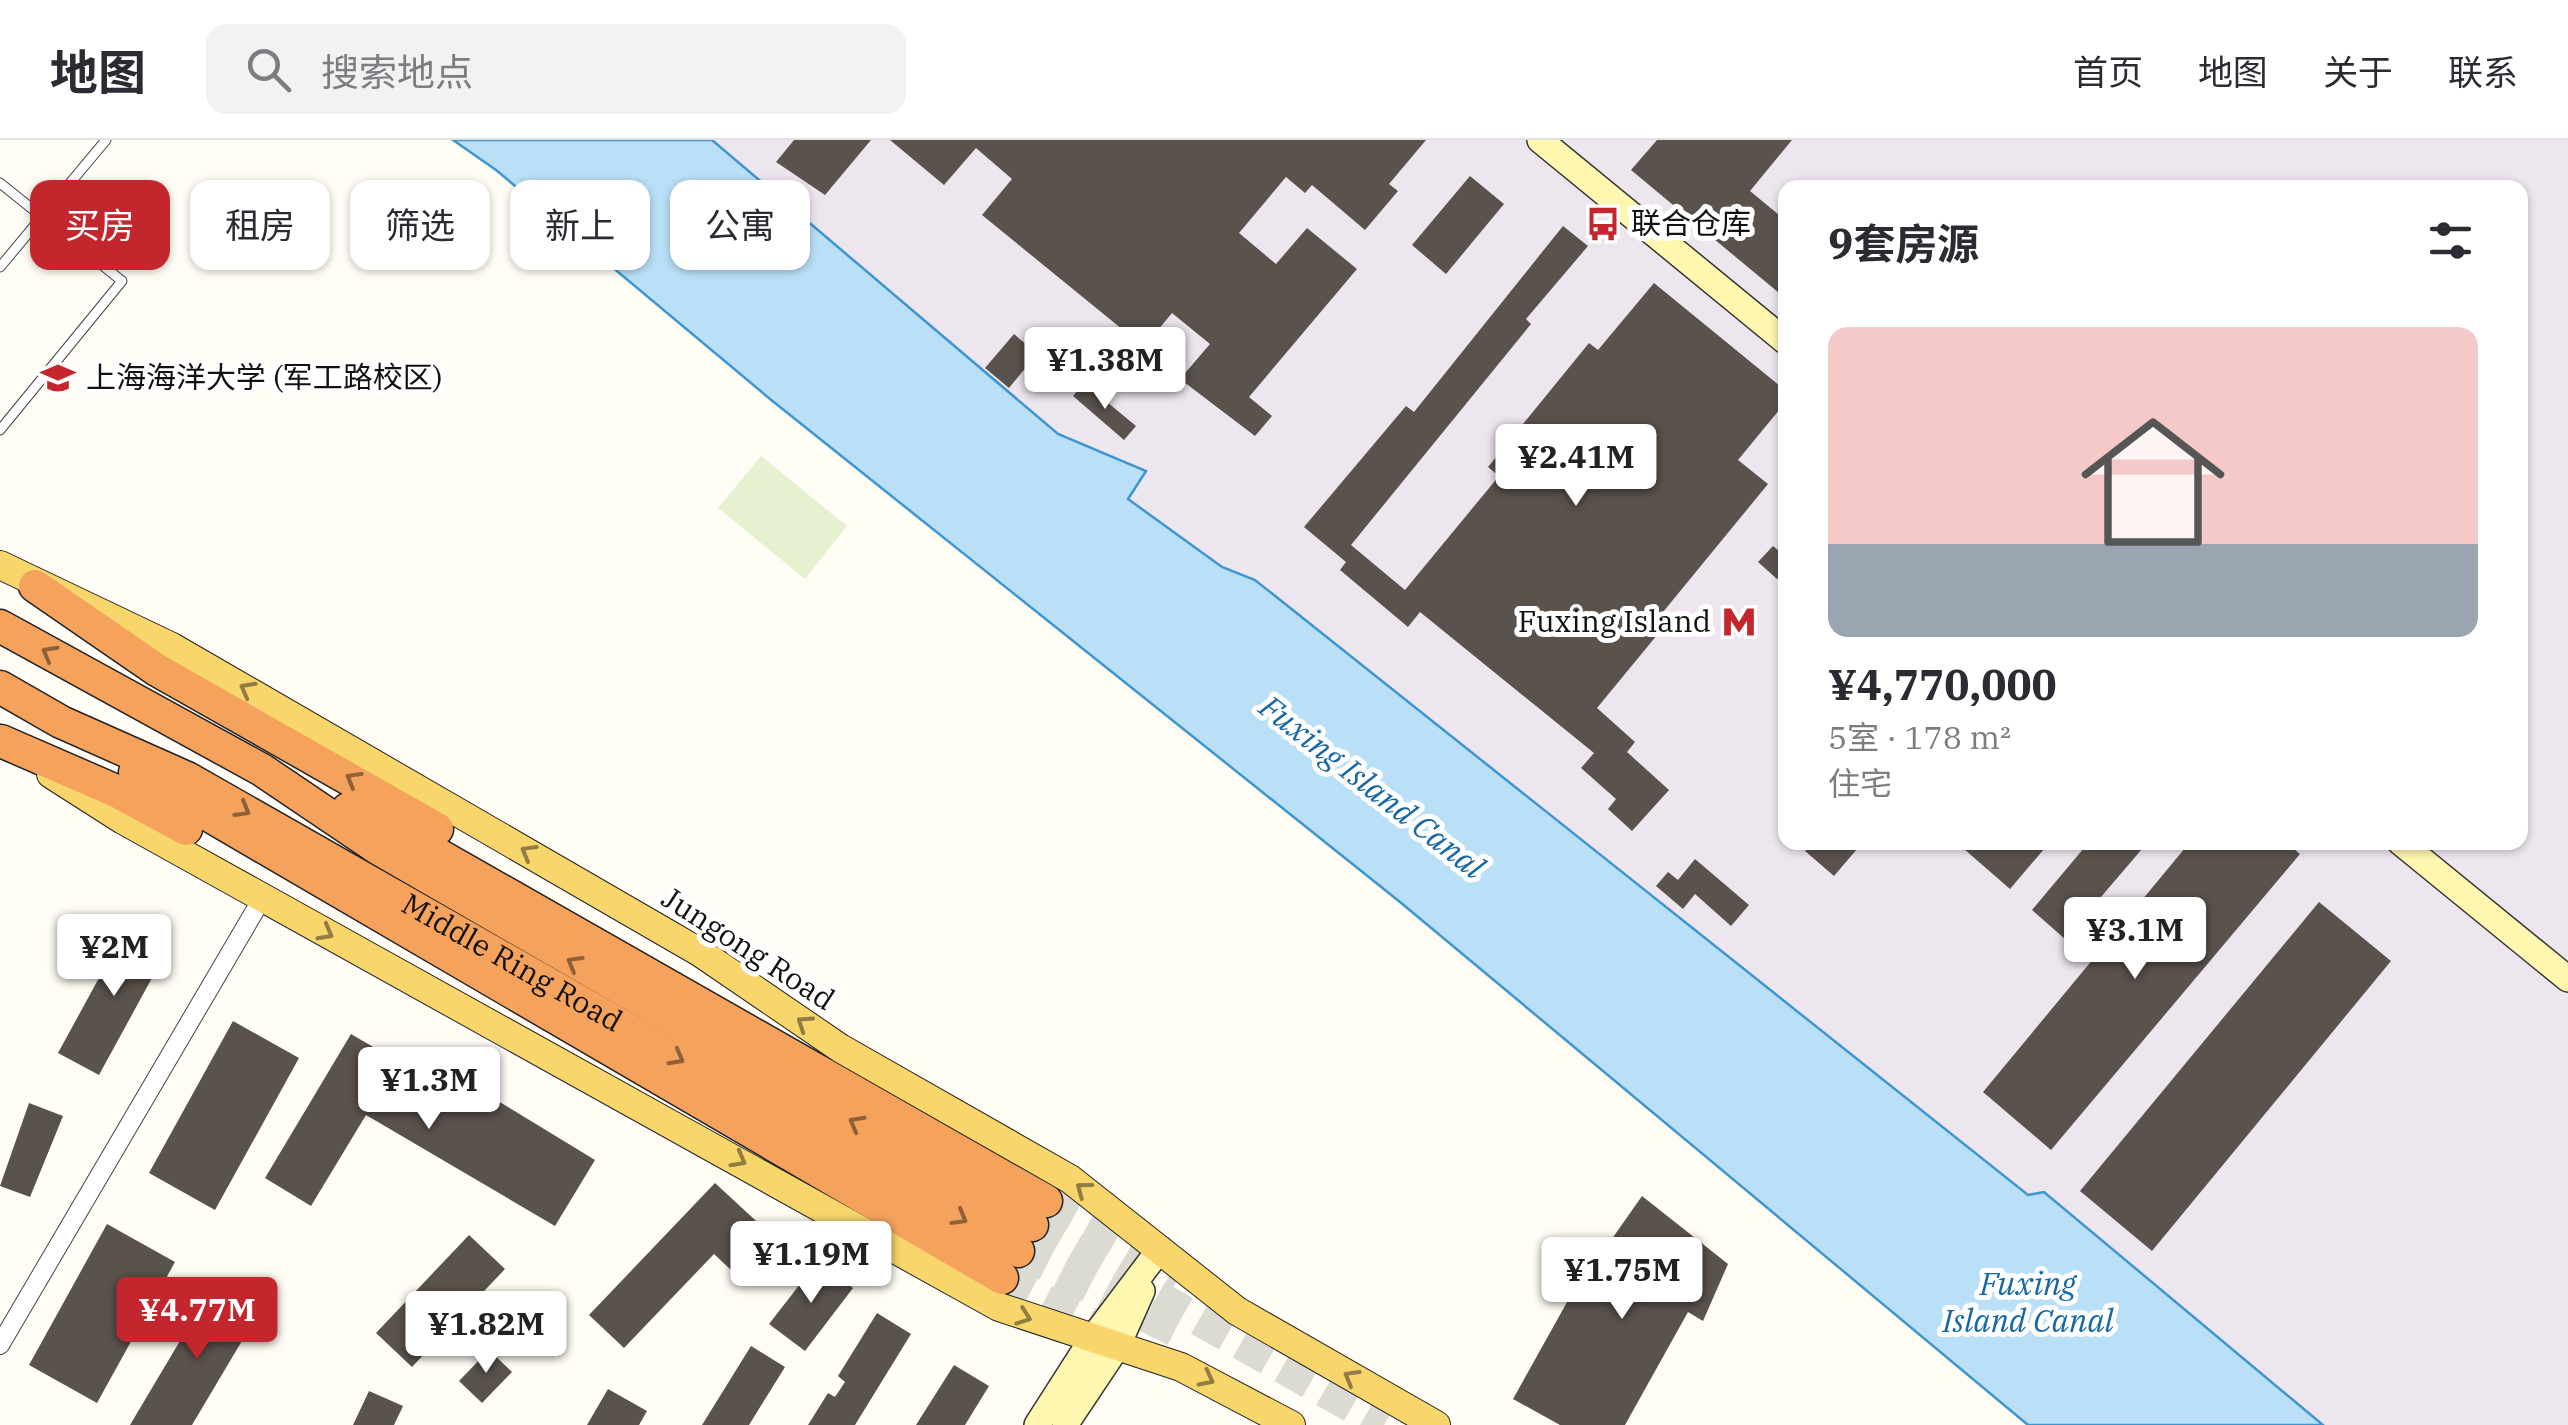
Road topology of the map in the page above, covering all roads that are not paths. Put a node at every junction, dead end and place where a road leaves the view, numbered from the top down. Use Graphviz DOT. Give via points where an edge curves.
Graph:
graph roads {
  1 [pos="106,140"];
  2 [pos="1540,140"];
  3 [pos="72,180"];
  4 [pos="0,183"];
  5 [pos="30,207"];
  6 [pos="30,231"];
  7 [pos="0,267"];
  8 [pos="108,270"];
  9 [pos="1778,334"];
  10 [pos="0,430"];
  11 [pos="0,565"];
  12 [pos="35,586"];
  13 [pos="0,626"];
  14 [pos="0,687"];
  15 [pos="61,722"];
  16 [pos="0,741"];
  17 [pos="262,770"];
  18 [pos="2410,850"];
  19 [pos="263,898"];
  20 [pos="2568,979"];
  21 [pos="549,1012"];
  22 [pos="730,1019"];
  23 [pos="1024,1239"];
  24 [pos="1160,1249"];
  25 [pos="1104,1343"];
  26 [pos="0,1345"];
  27 [pos="1037,1425"];
  28 [pos="1065,1425"];
  29 [pos="1290,1425"];
  30 [pos="1436,1425"];
  1 -- 3 [label="lane"];
  2 -- 9 [label="street"];
  4 -- 5 [label="lane"];
  6 -- 7 [label="lane"];
  8 -- 10 [label="lane" via="122,281"];
  11 -- 12 [label="main road, Jungong Road"];
  22 -- 12 [label="highway, one-way" via="478,852 157,670"];
  24 -- 12 [label="main road, Jungong Road, one-way" via="1070,1179 840,1048 684,943 172,647"];
  17 -- 13 [label="highway, Middle Ring Road, one-way"];
  14 -- 15 [label="highway, Middle Ring Road"];
  15 -- 21 [label="highway" via="176,799"];
  15 -- 23 [label="highway, Middle Ring Road, one-way" via="188,778"];
  16 -- 19 [label="main road"];
  16 -- 21 [label="highway" via="116,791"];
  17 -- 22 [label="highway" via="393,829"];
  23 -- 17 [label="highway, Middle Ring Road, one-way" via="380,849"];
  18 -- 20 [label="street"];
  19 -- 25 [label="main road, one-way" via="998,1307"];
  19 -- 26 [label="street"];
  21 -- 23 [label="highway"];
  22 -- 23 [label="highway"];
  24 -- 25 [label="street"];
  30 -- 24 [label="main road, Jungong Road, one-way" via="1237,1312"];
  25 -- 27 [label="street"];
  25 -- 28 [label="street"];
  25 -- 29 [label="main road, one-way" via="1193,1372"];
}
